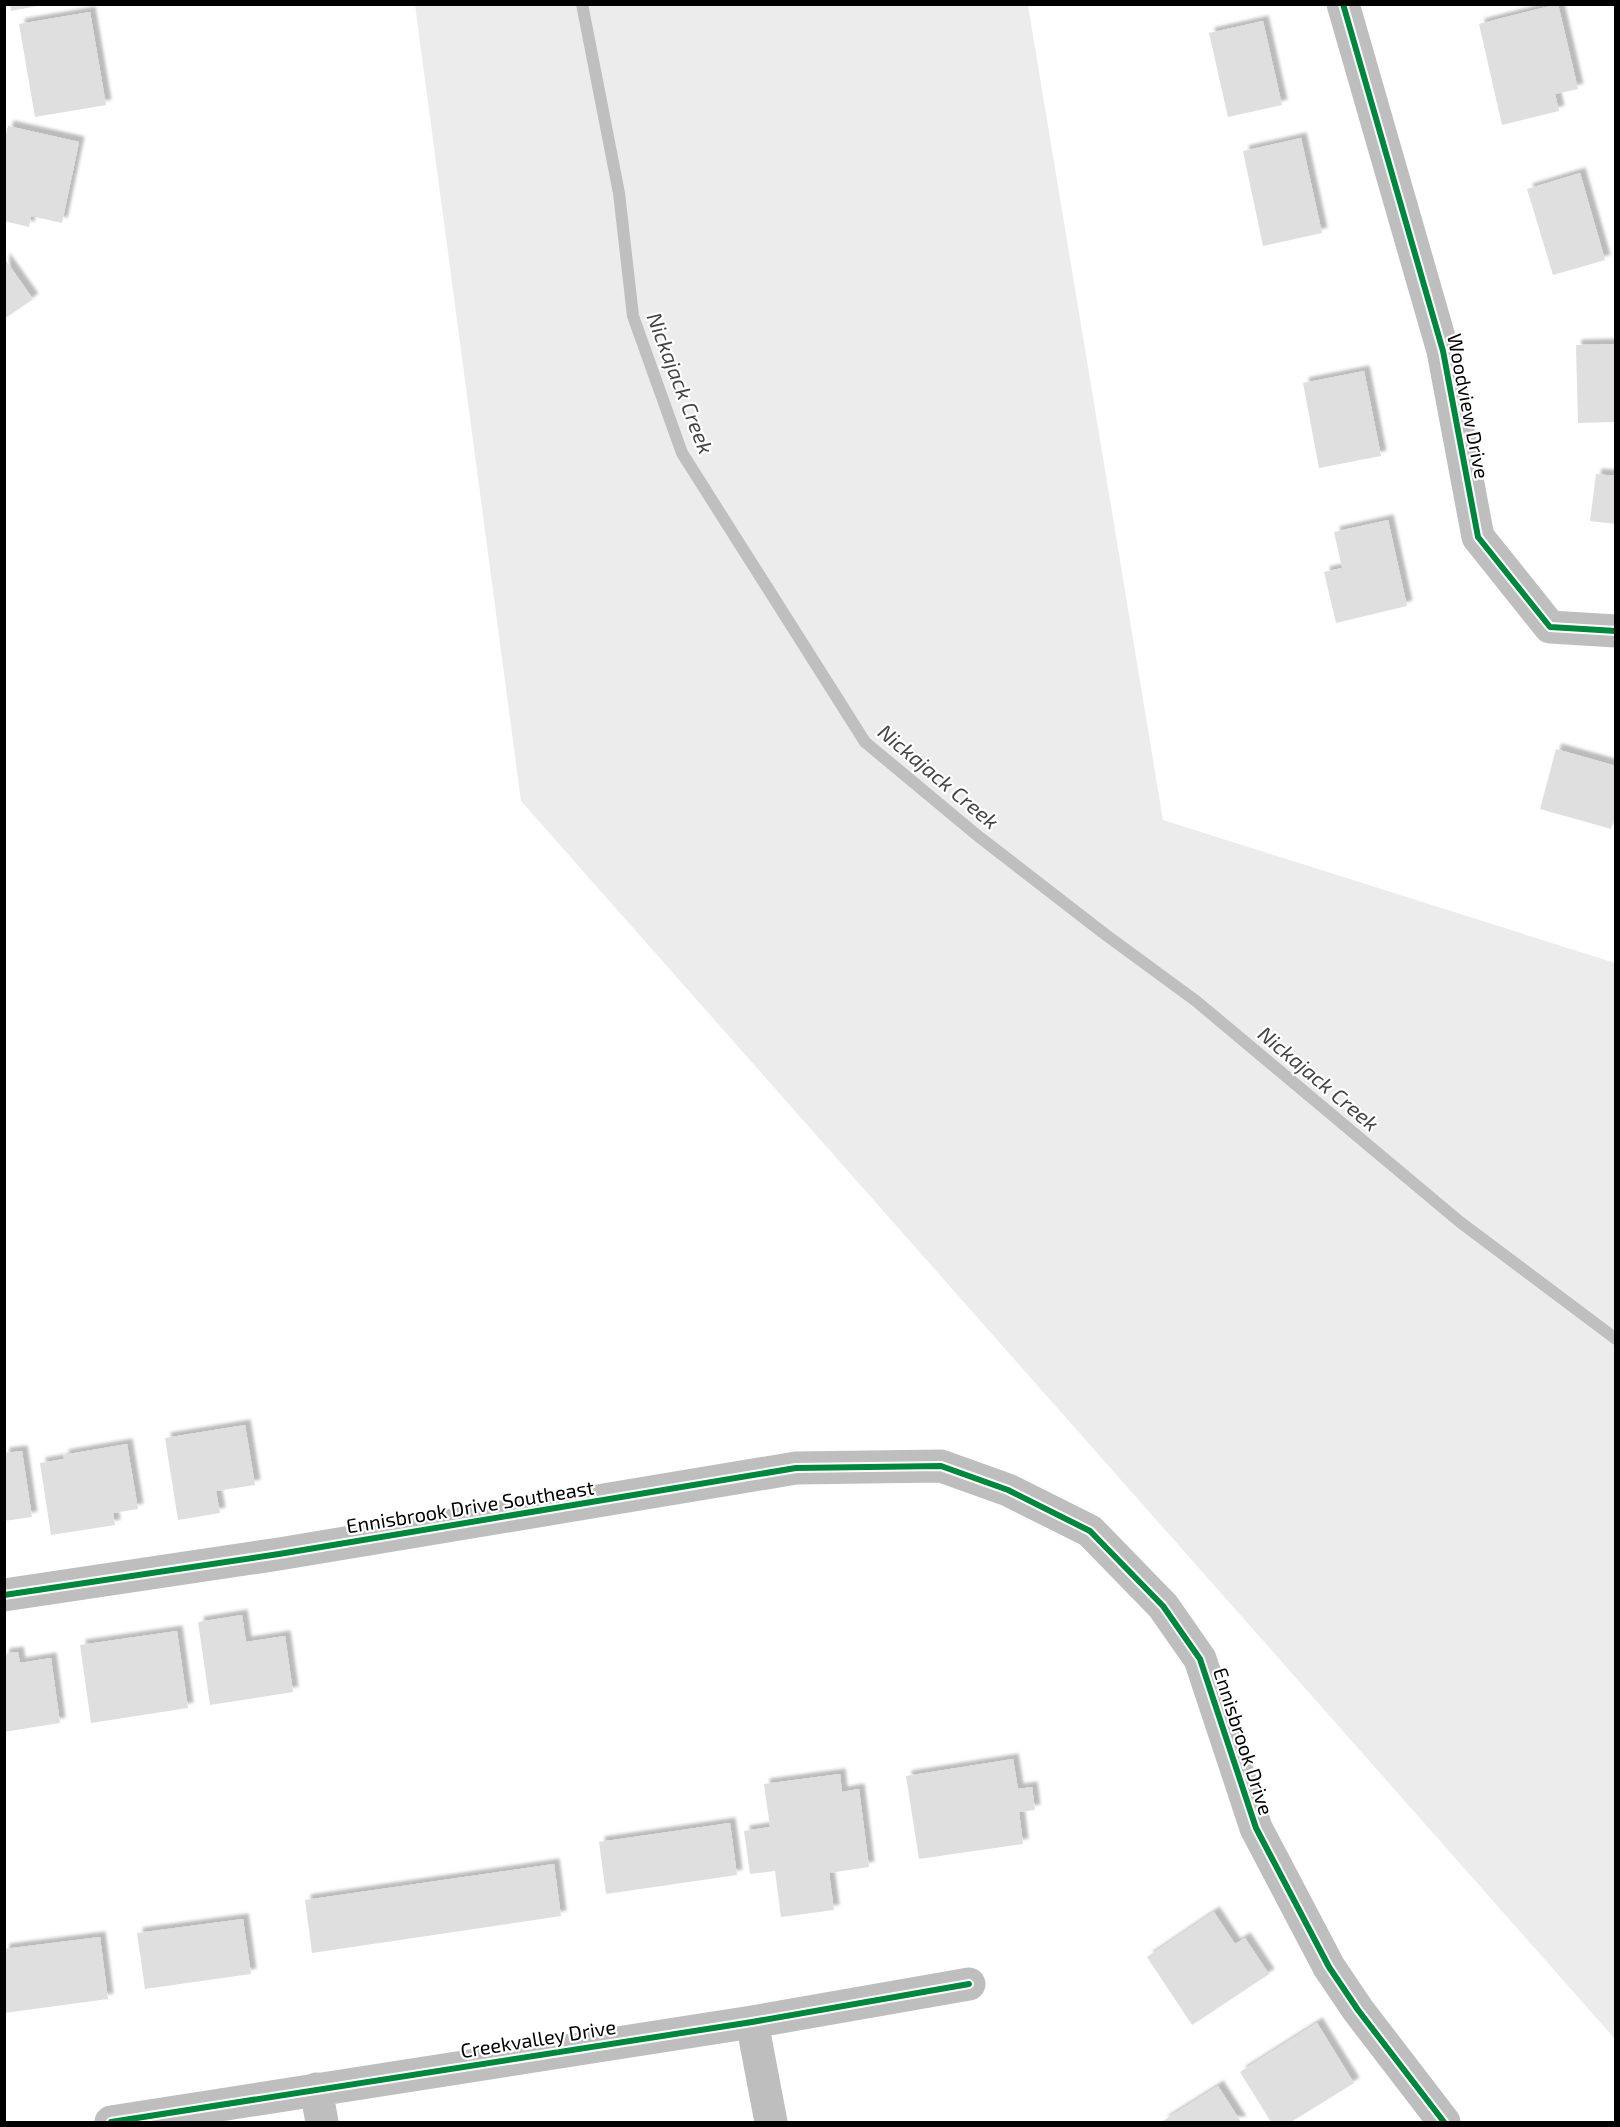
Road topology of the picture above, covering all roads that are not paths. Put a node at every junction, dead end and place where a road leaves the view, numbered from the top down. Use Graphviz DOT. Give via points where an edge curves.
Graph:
graph roads {
  1 [pos="1343,4"];
  2 [pos="1616,631"];
  3 [pos="941,1466"];
  4 [pos="4,1594"];
  5 [pos="969,1984"];
  6 [pos="752,2022"];
  7 [pos="316,2090"];
  8 [pos="1429,2118"];
  9 [pos="111,2122"];
  10 [pos="322,2122"];
  11 [pos="771,2122"];
  1 -- 2 [label="street, Woodview Drive" via="1443,351 1478,537 1550,627"];
  3 -- 4 [label="street, Ennisbrook Drive Southeast" via="796,1468 279,1554"];
  3 -- 8 [label="street, Ennisbrook Drive" via="1008,1490 1090,1531 1163,1606 1200,1659 1256,1828 1329,1967"];
  5 -- 6 [label="street, Creekvalley Drive"];
  6 -- 7 [label="street, Creekvalley Drive"];
  6 -- 11 [label="street"];
  7 -- 9 [label="street, Creekvalley Drive"];
  7 -- 10 [label="street"];
}
